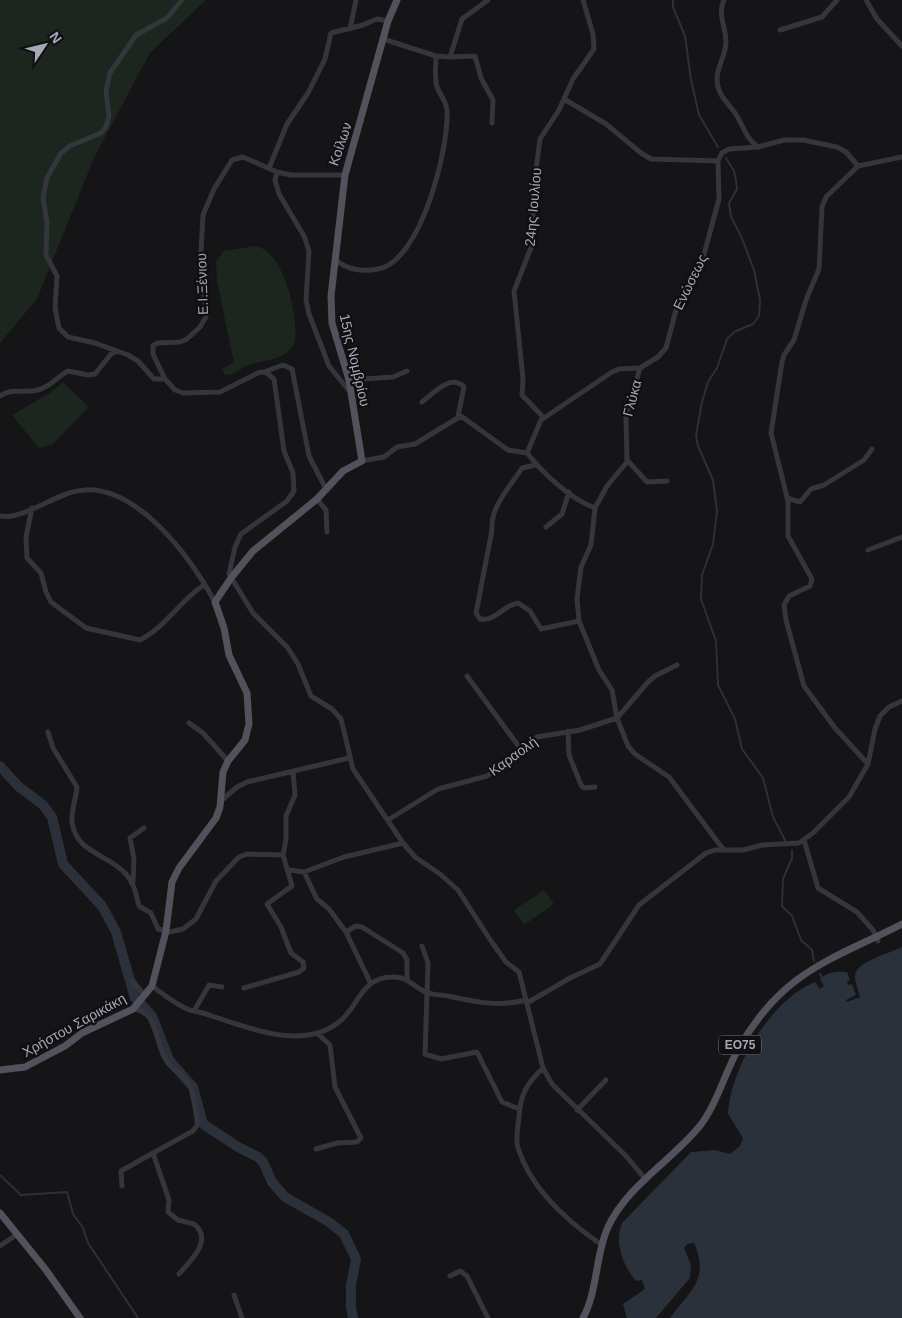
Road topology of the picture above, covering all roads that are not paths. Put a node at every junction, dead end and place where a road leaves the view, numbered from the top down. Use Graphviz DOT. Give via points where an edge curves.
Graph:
graph roads {
  1 [pos="182,0"];
  2 [pos="356,0"];
  3 [pos="397,0"];
  4 [pos="488,0"];
  5 [pos="583,0"];
  6 [pos="724,0"];
  7 [pos="837,0"];
  8 [pos="866,0"];
  9 [pos="388,22"];
  10 [pos="350,28"];
  11 [pos="780,30"];
  12 [pos="383,39"];
  13 [pos="902,46"];
  14 [pos="438,57"];
  15 [pos="450,57"];
  16 [pos="564,99"];
  17 [pos="492,123"];
  18 [pos="758,147"];
  19 [pos="243,157"];
  20 [pos="902,157"];
  21 [pos="718,161"];
  22 [pos="858,166"];
  23 [pos="268,168"];
  24 [pos="276,172"];
  25 [pos="345,175"];
  26 [pos="334,258"];
  27 [pos="118,351"];
  28 [pos="640,368"];
  29 [pos="407,371"];
  30 [pos="263,372"];
  31 [pos="165,379"];
  32 [pos="349,380"];
  33 [pos="350,392"];
  34 [pos="0,396"];
  35 [pos="422,402"];
  36 [pos="458,416"];
  37 [pos="544,418"];
  38 [pos="872,448"];
  39 [pos="527,453"];
  40 [pos="627,460"];
  41 [pos="362,461"];
  42 [pos="536,465"];
  43 [pos="667,481"];
  44 [pos="326,489"];
  45 [pos="569,492"];
  46 [pos="787,498"];
  47 [pos="317,499"];
  48 [pos="32,508"];
  49 [pos="595,508"];
  50 [pos="0,516"];
  51 [pos="546,527"];
  52 [pos="327,532"];
  53 [pos="902,537"];
  54 [pos="868,550"];
  55 [pos="230,578"];
  56 [pos="204,585"];
  57 [pos="215,602"];
  58 [pos="578,621"];
  59 [pos="677,665"];
  60 [pos="466,676"];
  61 [pos="902,701"];
  62 [pos="617,718"];
  63 [pos="189,723"];
  64 [pos="568,731"];
  65 [pos="48,732"];
  66 [pos="520,748"];
  67 [pos="349,758"];
  68 [pos="228,761"];
  69 [pos="868,764"];
  70 [pos="293,771"];
  71 [pos="595,787"];
  72 [pos="221,801"];
  73 [pos="388,820"];
  74 [pos="144,828"];
  75 [pos="804,840"];
  76 [pos="403,843"];
  77 [pos="722,849"];
  78 [pos="284,854"];
  79 [pos="289,870"];
  80 [pos="304,872"];
  81 [pos="132,883"];
  82 [pos="902,924"];
  83 [pos="902,929"];
  84 [pos="166,932"];
  85 [pos="346,932"];
  86 [pos="877,939"];
  87 [pos="422,946"];
  88 [pos="407,979"];
  89 [pos="133,981"];
  90 [pos="371,984"];
  91 [pos="152,986"];
  92 [pos="222,987"];
  93 [pos="244,988"];
  94 [pos="426,992"];
  95 [pos="527,1001"];
  96 [pos="139,1002"];
  97 [pos="194,1011"];
  98 [pos="318,1034"];
  99 [pos="543,1068"];
  100 [pos="0,1070"];
  101 [pos="606,1080"];
  102 [pos="519,1109"];
  103 [pos="577,1110"];
  104 [pos="316,1149"];
  105 [pos="153,1152"];
  106 [pos="646,1180"];
  107 [pos="122,1186"];
  108 [pos="620,1210"];
  109 [pos="0,1213"];
  110 [pos="16,1235"];
  111 [pos="602,1245"];
  112 [pos="0,1246"];
  113 [pos="179,1274"];
  114 [pos="450,1276"];
  115 [pos="234,1295"];
  116 [pos="80,1318"];
  117 [pos="242,1318"];
  118 [pos="488,1318"];
  119 [pos="583,1318"];
  1 -- 27 [label="street" via="167,18 136,35 108,76 106,91 110,116 106,126 101,133 65,149 53,165 45,185 45,249 57,276 57,324 68,337"];
  2 -- 10 [label="street"];
  3 -- 9 [label="main road, Κοίλων"];
  4 -- 15 [label="street" via="462,18"];
  5 -- 16 [label="street, 24ης Ιουλίου" via="594,50 573,79"];
  6 -- 18 [label="street" via="721,11 726,45 718,71 718,88 736,113 748,138"];
  7 -- 11 [label="street" via="822,17"];
  8 -- 13 [label="street" via="877,19"];
  9 -- 10 [label="street" via="377,19"];
  9 -- 12 [label="main road, Κοίλων"];
  10 -- 23 [label="street" via="331,34 325,59 288,124"];
  12 -- 14 [label="street"];
  12 -- 25 [label="main road, Κοίλων"];
  14 -- 15 [label="street"];
  14 -- 26 [label="street" via="437,86 448,113 438,170 416,235 400,255 381,269 349,268"];
  15 -- 17 [label="street" via="475,56 492,100"];
  16 -- 21 [label="street" via="606,124 651,159"];
  16 -- 37 [label="street, 24ης Ιουλίου" via="540,139 534,185 532,245 514,295 520,336 522,395"];
  18 -- 21 [label="street" via="729,149 720,155"];
  18 -- 22 [label="street" via="784,140 817,142 840,148"];
  19 -- 23 [label="street, Κοίλων"];
  19 -- 31 [label="street, Ε.Ι.Ξένιου" via="230,163 203,215 200,252 204,320 187,339 160,342 153,346 152,354"];
  20 -- 22 [label="street"];
  21 -- 28 [label="street, Ενώσεως" via="719,199 702,263 676,310 664,351"];
  22 -- 46 [label="street" via="825,199 819,269 794,340 783,358 771,428"];
  23 -- 24 [label="street, Κοίλων"];
  24 -- 25 [label="street, Κοίλων"];
  24 -- 33 [label="street" via="279,194 304,236 309,251 306,300 309,314 330,366"];
  25 -- 26 [label="main road, 15ης Νομβρίου"];
  26 -- 32 [label="main road, 15ης Νομβρίου" via="331,318"];
  27 -- 31 [label="street" via="135,359 156,380"];
  27 -- 34 [label="street" via="111,354 95,374 68,371 40,389 11,390"];
  28 -- 37 [label="street" via="619,368"];
  28 -- 40 [label="street, Γλύκα" via="626,417"];
  29 -- 32 [label="street" via="393,378"];
  30 -- 31 [label="street, Ε.Ι.Ξένιου" via="217,392 183,393 175,390"];
  30 -- 44 [label="street, Ε.Ι.Ξένιου" via="283,365 292,369 309,456"];
  30 -- 55 [label="street" via="272,377 276,385 284,451 293,474 294,491 287,501 241,534 228,571"];
  32 -- 33 [label="main road, 15ης Νομβρίου"];
  33 -- 41 [label="main road, 15ης Νομβρίου"];
  35 -- 36 [label="street" via="450,382 458,382 464,387 464,392"];
  36 -- 39 [label="street" via="466,417 508,450"];
  36 -- 41 [label="street" via="419,442 397,447 384,457"];
  37 -- 39 [label="street"];
  38 -- 46 [label="street" via="864,460 824,485 811,489 800,502"];
  39 -- 42 [label="street"];
  40 -- 43 [label="street" via="647,482"];
  40 -- 49 [label="street"];
  41 -- 44 [label="main road" via="343,471"];
  42 -- 45 [label="street"];
  42 -- 58 [label="street" via="522,468 495,508 476,613 480,619 488,620 509,605 518,603 530,610 541,630"];
  44 -- 47 [label="main road"];
  45 -- 49 [label="street"];
  45 -- 51 [label="street" via="562,514"];
  46 -- 69 [label="street" via="788,536 812,579 810,586 789,596 784,605 804,686"];
  47 -- 52 [label="street" via="326,510"];
  47 -- 55 [label="main road" via="253,551"];
  48 -- 50 [label="street"];
  48 -- 56 [label="street" via="80,490 102,491 121,498 163,530"];
  48 -- 56 [label="street" via="26,537 28,559 41,573 51,602 82,626 143,640 190,594"];
  49 -- 58 [label="street" via="591,544 581,568"];
  53 -- 54 [label="street"];
  55 -- 57 [label="main road"];
  55 -- 67 [label="street" via="253,613 288,648 311,696 341,719"];
  56 -- 57 [label="street"];
  57 -- 68 [label="main road" via="229,655 245,687 249,708 245,740"];
  58 -- 62 [label="street" via="610,687"];
  59 -- 62 [label="street" via="648,682"];
  60 -- 66 [label="street"];
  61 -- 69 [label="street" via="889,707 879,719"];
  62 -- 64 [label="street, Καραολή"];
  62 -- 77 [label="street" via="630,750 669,777"];
  63 -- 68 [label="street" via="203,733"];
  64 -- 66 [label="street, Καραολή" via="540,735"];
  64 -- 71 [label="street" via="569,755 581,785 584,788"];
  65 -- 81 [label="street" via="53,748 77,787 72,814 78,840 121,869"];
  66 -- 73 [label="street, Καραολή" via="487,776 438,789"];
  67 -- 70 [label="street"];
  67 -- 73 [label="street" via="358,778"];
  68 -- 72 [label="main road" via="222,777"];
  69 -- 75 [label="street" via="847,800"];
  70 -- 72 [label="street" via="247,782"];
  70 -- 78 [label="street" via="295,795 285,820"];
  72 -- 84 [label="main road" via="216,818 172,882"];
  73 -- 76 [label="street"];
  74 -- 81 [label="street" via="130,838 134,854"];
  75 -- 77 [label="street" via="742,850"];
  75 -- 86 [label="street" via="818,888 857,912"];
  76 -- 80 [label="street" via="344,857"];
  76 -- 95 [label="street" via="415,857 458,890 506,962 519,972"];
  77 -- 95 [label="street" via="706,853 639,905 600,964"];
  78 -- 79 [label="street"];
  78 -- 84 [label="street" via="239,857 216,881 196,919 183,929"];
  79 -- 80 [label="street"];
  79 -- 93 [label="street" via="290,889 267,904 282,927 289,950 303,962 304,968 300,972"];
  80 -- 85 [label="street" via="317,899"];
  81 -- 84 [label="street" via="140,906 151,913 158,929"];
  82 -- 86 [label="main road, ΕΟ75"];
  83 -- 86 [label="main road, ΕΟ75"];
  84 -- 91 [label="main road"];
  85 -- 88 [label="street" via="356,926 362,927 401,951 407,960"];
  85 -- 90 [label="street"];
  86 -- 106 [label="main road, ΕΟ75" via="806,972 772,1000 732,1059 701,1125"];
  86 -- 108 [label="main road, ΕΟ75" via="814,972 779,998 744,1048 704,1127"];
  87 -- 94 [label="street" via="428,963"];
  88 -- 90 [label="street" via="390,976"];
  88 -- 94 [label="street"];
  89 -- 96 [label="street"];
  90 -- 98 [label="street" via="341,1021"];
  91 -- 96 [label="main road, Χρήστου Σαρικάκη"];
  91 -- 97 [label="street"];
  92 -- 97 [label="street" via="209,985"];
  94 -- 95 [label="street" via="499,1005"];
  94 -- 102 [label="street" via="425,1054 441,1058 477,1052 502,1102"];
  95 -- 99 [label="street"];
  96 -- 100 [label="main road, Χρήστου Σαρικάκη" via="25,1067"];
  96 -- 105 [label="street" via="154,1028 167,1062 188,1083 197,1119 193,1131"];
  97 -- 98 [label="street" via="243,1028 298,1037"];
  98 -- 104 [label="street" via="330,1045 335,1088 361,1138 357,1142"];
  99 -- 102 [label="street" via="524,1089"];
  99 -- 103 [label="street" via="552,1084"];
  101 -- 103 [label="street"];
  102 -- 111 [label="street" via="518,1148 534,1180 557,1207"];
  103 -- 106 [label="street" via="626,1156"];
  105 -- 107 [label="street" via="121,1171"];
  105 -- 113 [label="street" via="169,1200 168,1212 178,1220 194,1224 200,1234 200,1248"];
  106 -- 108 [label="main road, ΕΟ75"];
  108 -- 111 [label="main road, ΕΟ75" via="608,1227"];
  109 -- 110 [label="main road"];
  110 -- 112 [label="street"];
  110 -- 116 [label="main road"];
  111 -- 119 [label="main road, ΕΟ75"];
  114 -- 118 [label="street" via="460,1271 467,1276"];
  115 -- 117 [label="street"];
}
